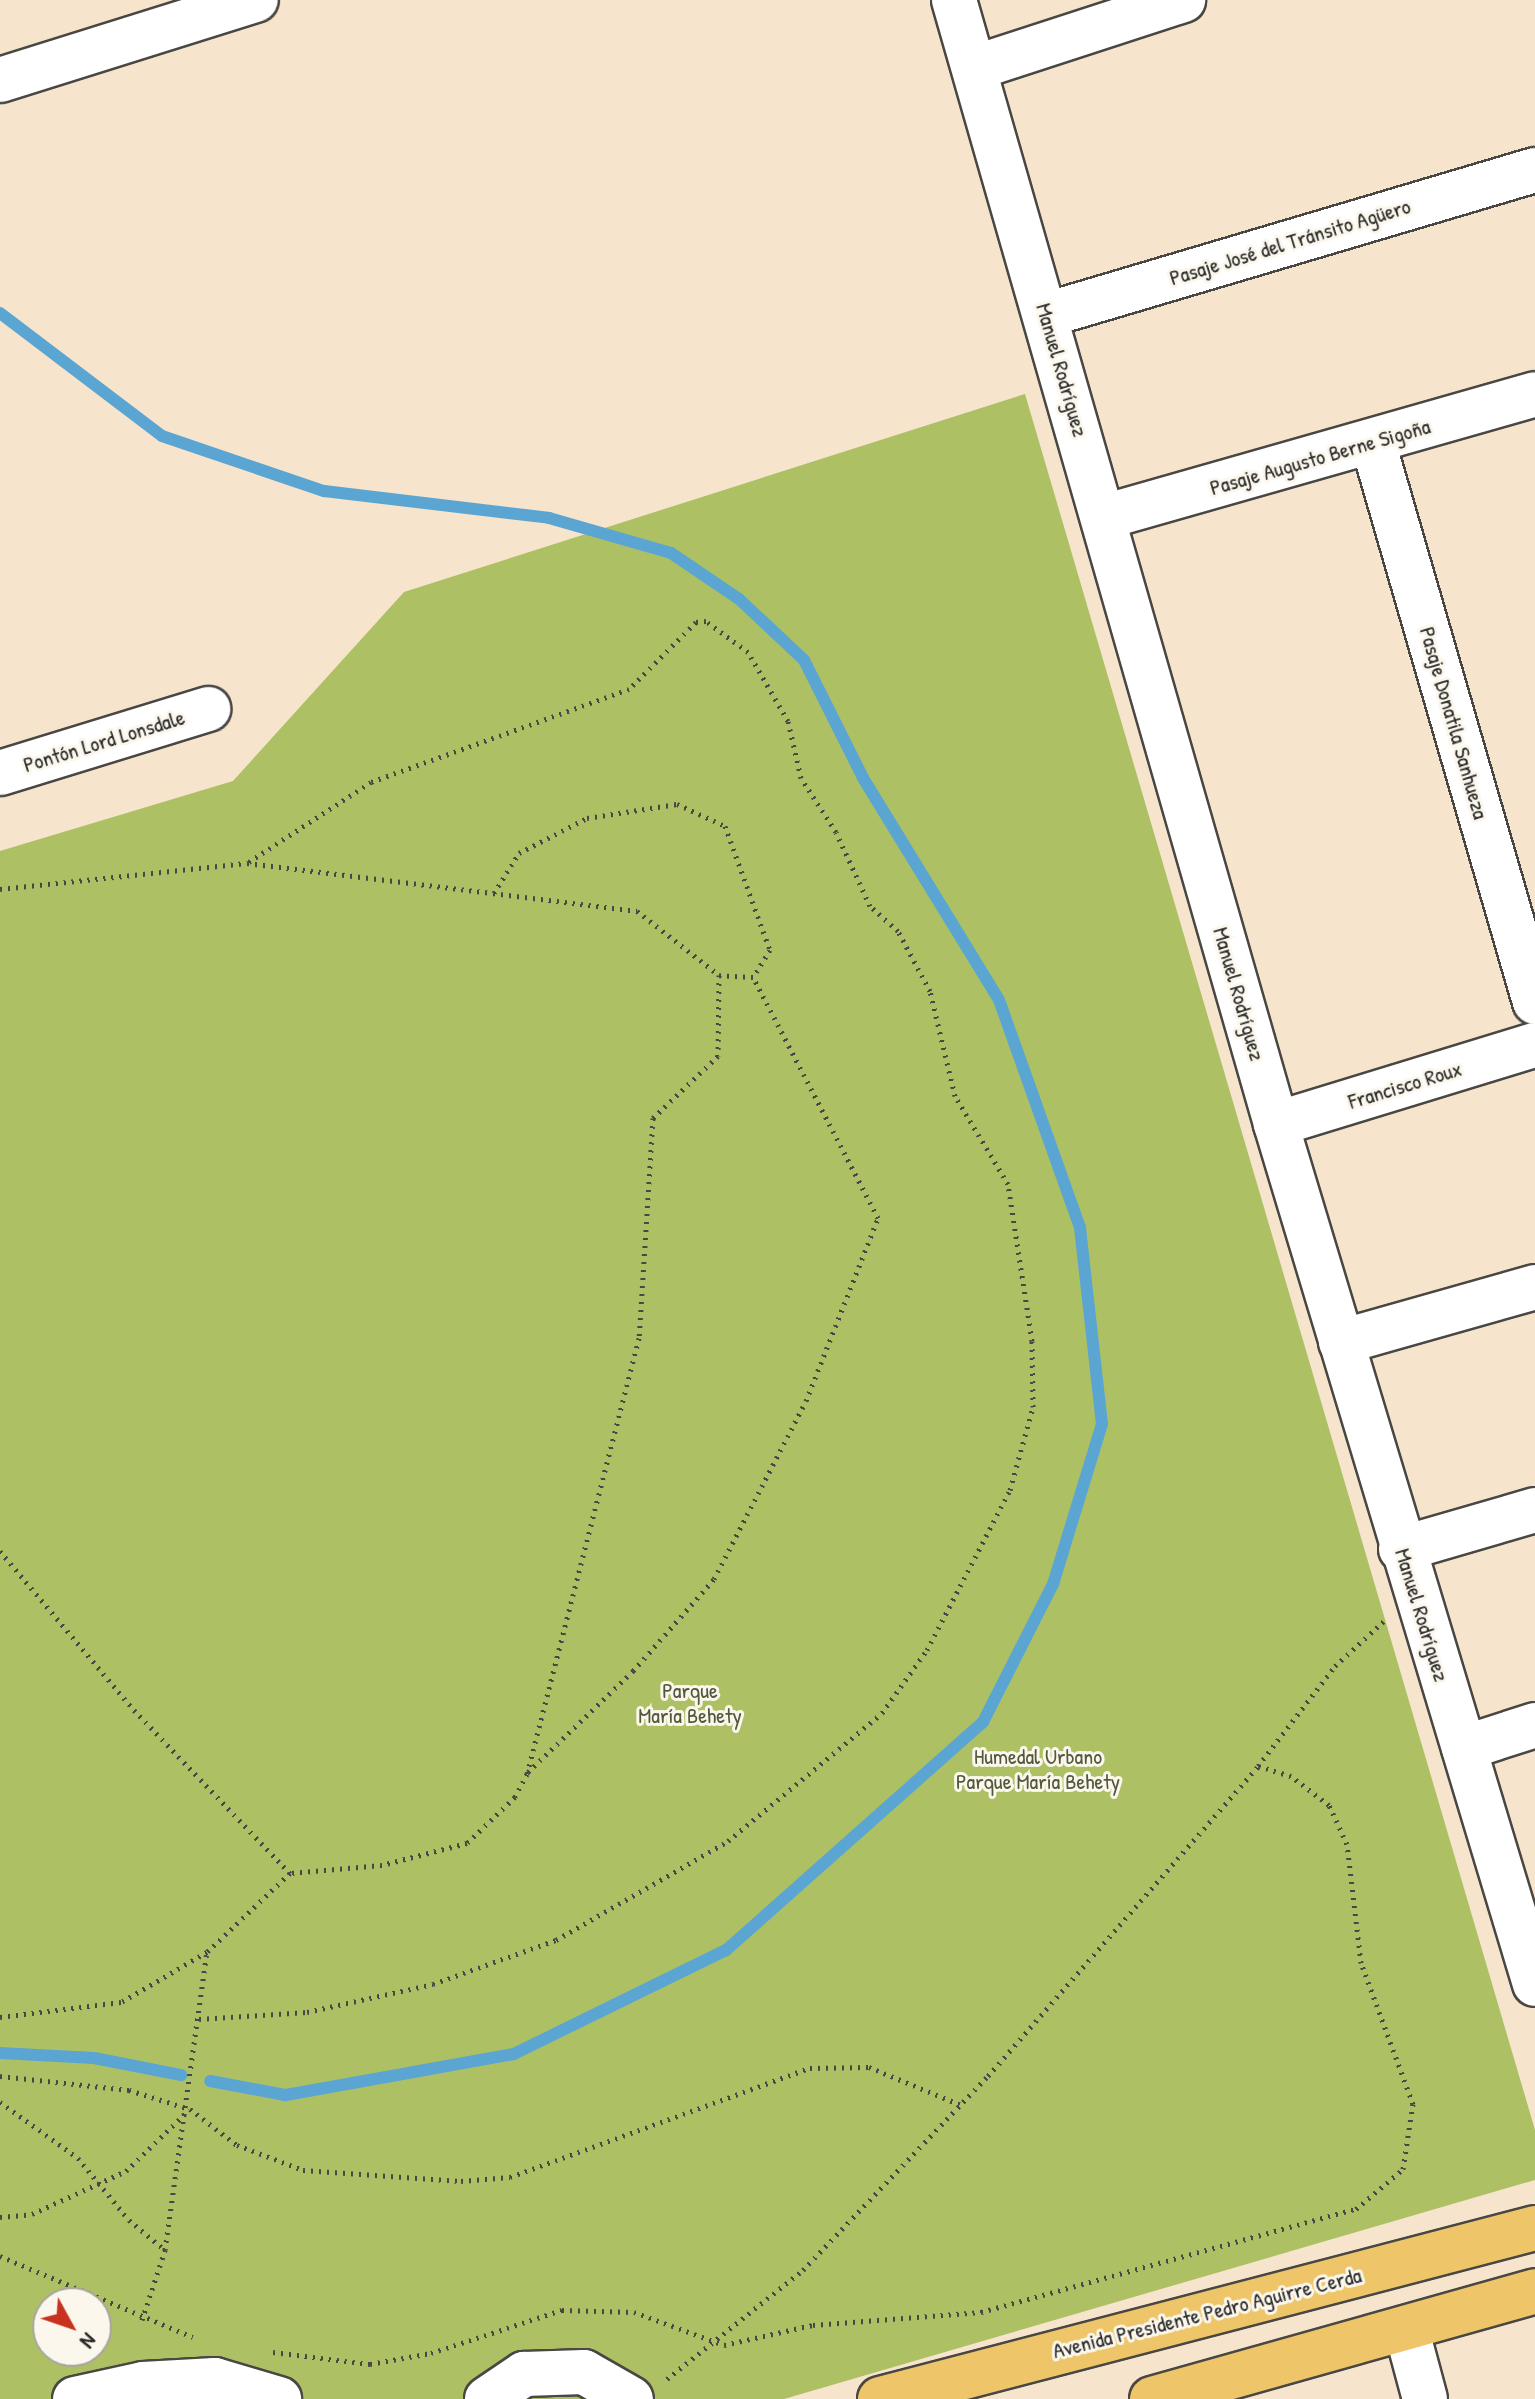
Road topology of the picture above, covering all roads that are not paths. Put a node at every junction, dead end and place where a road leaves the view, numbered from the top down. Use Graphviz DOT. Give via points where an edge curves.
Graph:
graph roads {
  1 [pos="256,0"];
  2 [pos="954,0"];
  3 [pos="1183,0"];
  4 [pos="974,68"];
  5 [pos="0,80"];
  6 [pos="1535,170"];
  7 [pos="1046,315"];
  8 [pos="1535,394"];
  9 [pos="1373,443"];
  10 [pos="1104,517"];
  11 [pos="208,709"];
  12 [pos="0,773"];
  13 [pos="1535,1002"];
  14 [pos="1535,1045"];
  15 [pos="1276,1124"];
  16 [pos="1535,1287"];
  17 [pos="1341,1342"];
  18 [pos="1535,1510"];
  19 [pos="1401,1549"];
  20 [pos="1535,1725"];
  21 [pos="1464,1748"];
  22 [pos="1535,1984"];
  23 [pos="1535,2228"];
  24 [pos="1535,2291"];
  25 [pos="1406,2328"];
  26 [pos="1241,2387"];
  27 [pos="643,2394"];
  28 [pos="75,2399"];
  29 [pos="279,2399"];
  30 [pos="487,2399"];
  31 [pos="880,2399"];
  32 [pos="1152,2399"];
  33 [pos="1425,2399"];
  1 -- 5 [label="street"];
  2 -- 4 [label="street, Manuel Rodríguez"];
  3 -- 4 [label="street"];
  4 -- 7 [label="street, Manuel Rodríguez"];
  6 -- 7 [label="street, Pasaje José del Tránsito Agüero"];
  7 -- 10 [label="street, Manuel Rodríguez"];
  8 -- 9 [label="street, Pasaje Augusto Berne Sigoña"];
  9 -- 10 [label="street, Pasaje Augusto Berne Sigoña"];
  9 -- 13 [label="street, Pasaje Donatila Sanhueza"];
  10 -- 15 [label="street, Manuel Rodríguez"];
  11 -- 12 [label="street, Pontón Lord Lonsdale"];
  14 -- 15 [label="street, Francisco Roux"];
  15 -- 17 [label="street, Manuel Rodríguez"];
  16 -- 17 [label="street"];
  17 -- 19 [label="street, Manuel Rodríguez"];
  18 -- 19 [label="street"];
  19 -- 21 [label="street, Manuel Rodríguez"];
  20 -- 21 [label="street"];
  21 -- 22 [label="street, Manuel Rodríguez"];
  23 -- 31 [label="main road, Avenida Presidente Pedro Aguirre Cerda"];
  24 -- 25 [label="main road"];
  25 -- 26 [label="main road"];
  25 -- 33 [label="street"];
  26 -- 32 [label="main road"];
  27 -- 30 [label="street" via="584,2372 524,2374"];
  28 -- 29 [label="street" via="143,2384 215,2380"];
}
